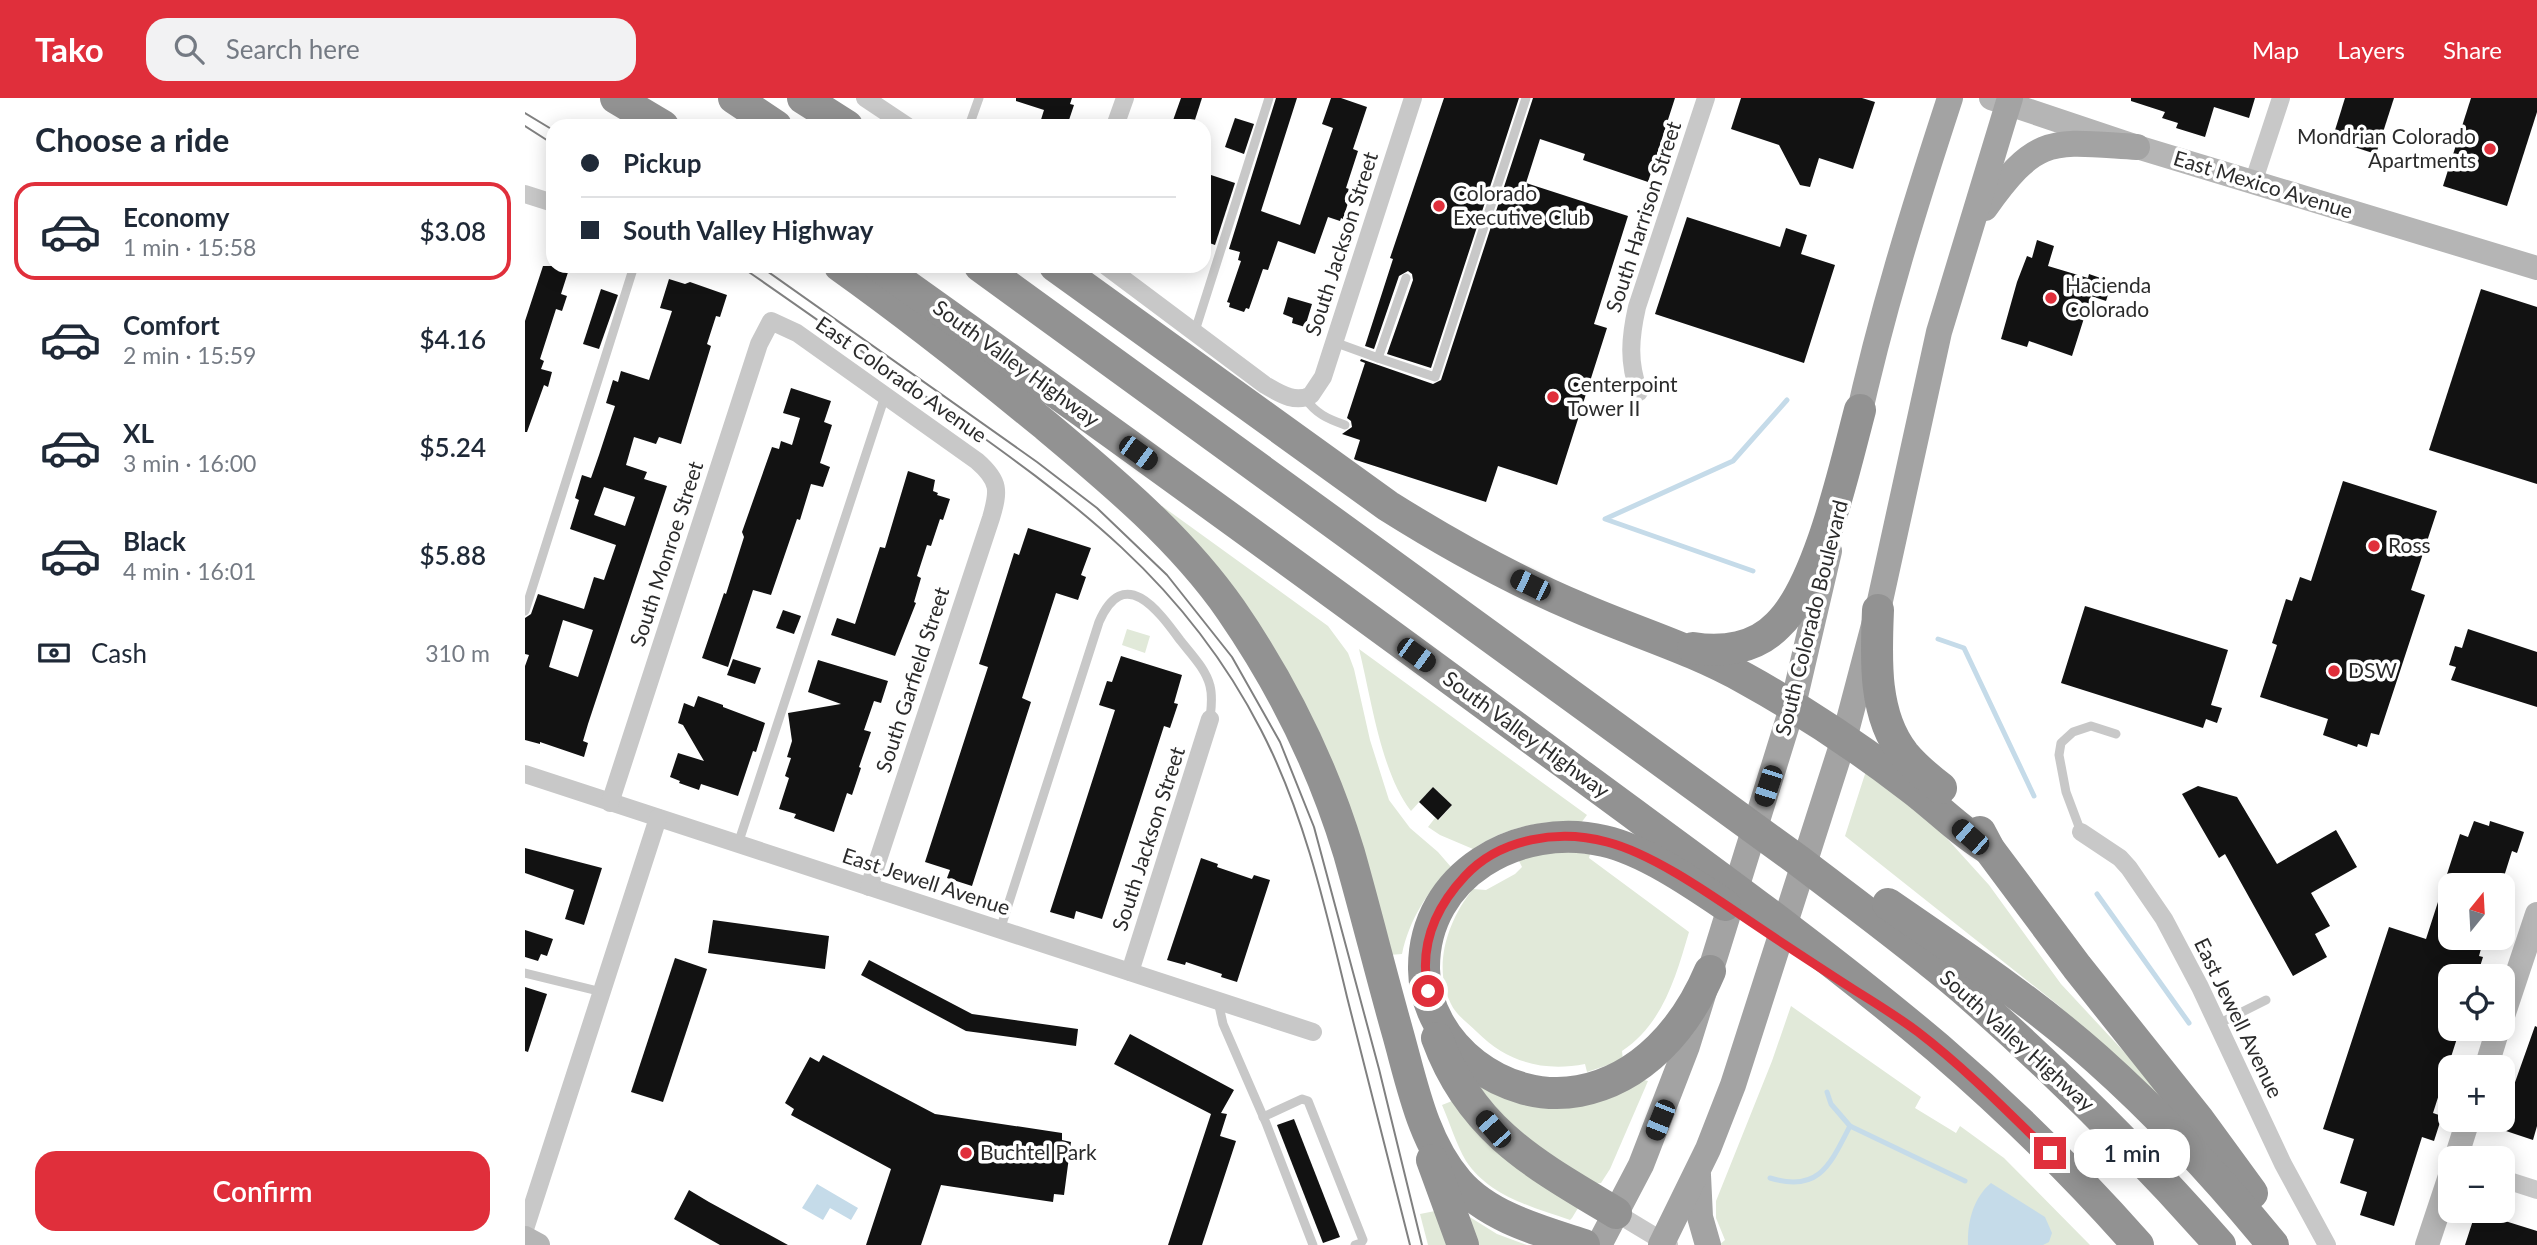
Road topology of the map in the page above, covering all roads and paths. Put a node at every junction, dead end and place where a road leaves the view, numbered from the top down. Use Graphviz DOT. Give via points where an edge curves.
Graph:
graph roads {
  1 [pos="604,98"];
  2 [pos="616,98"];
  3 [pos="734,98"];
  4 [pos="803,98"];
  5 [pos="865,98"];
  6 [pos="979,98"];
  7 [pos="1125,98"];
  8 [pos="1269,98"];
  9 [pos="1413,98"];
  10 [pos="1526,98"];
  11 [pos="1706,98"];
  12 [pos="1950,98"];
  13 [pos="2281,98"];
  14 [pos="2003,100"];
  15 [pos="633,119"];
  16 [pos="651,119"];
  17 [pos="766,119"];
  18 [pos="836,119"];
  19 [pos="896,119"];
  20 [pos="972,119"];
  21 [pos="1118,119"];
  22 [pos="2137,147"];
  23 [pos="2253,183"];
  24 [pos="525,194"];
  25 [pos="546,201"];
  26 [pos="1973,223"];
  27 [pos="2537,268"];
  28 [pos="632,273"];
  29 [pos="849,273"];
  30 [pos="889,273"];
  31 [pos="990,273"];
  32 [pos="1065,273"];
  33 [pos="1116,273"];
  34 [pos="1406,278"];
  35 [pos="771,321"];
  36 [pos="1195,331"];
  37 [pos="1334,342"];
  38 [pos="1378,358"];
  39 [pos="1639,392"];
  40 [pos="885,396"];
  41 [pos="1305,398"];
  42 [pos="1860,410"];
  43 [pos="1345,425"];
  44 [pos="997,486"];
  45 [pos="1878,610"];
  46 [pos="525,611"];
  47 [pos="1637,631"];
  48 [pos="1510,651"];
  49 [pos="1793,705"];
  50 [pos="1210,719"];
  51 [pos="2116,734"];
  52 [pos="1844,739"];
  53 [pos="525,774"];
  54 [pos="610,803"];
  55 [pos="658,818"];
  56 [pos="2081,832"];
  57 [pos="738,844"];
  58 [pos="1989,849"];
  59 [pos="869,887"];
  60 [pos="2537,914"];
  61 [pos="999,930"];
  62 [pos="2530,957"];
  63 [pos="1424,971"];
  64 [pos="1710,971"];
  65 [pos="525,972"];
  66 [pos="1129,972"];
  67 [pos="2515,990"];
  68 [pos="602,992"];
  69 [pos="2266,1000"];
  70 [pos="1219,1001"];
  71 [pos="2218,1024"];
  72 [pos="1917,1031"];
  73 [pos="1314,1032"];
  74 [pos="1418,1101"];
  75 [pos="1263,1117"];
  76 [pos="1698,1171"];
  77 [pos="2515,1183"];
  78 [pos="2537,1190"];
  79 [pos="2438,1212"];
  80 [pos="1616,1213"];
  81 [pos="525,1229"];
  82 [pos="525,1238"];
  83 [pos="1664,1244"];
  84 [pos="538,1245"];
  85 [pos="1313,1245"];
  86 [pos="1355,1245"];
  87 [pos="1463,1245"];
  88 [pos="1584,1245"];
  89 [pos="1599,1245"];
  90 [pos="1708,1245"];
  91 [pos="2138,1245"];
  92 [pos="2220,1245"];
  93 [pos="2273,1245"];
  94 [pos="2289,1245"];
  95 [pos="2327,1245"];
  96 [pos="2427,1245"];
  1 -- 15 [label="highway"];
  2 -- 16 [label="highway"];
  3 -- 17 [label="highway"];
  4 -- 18 [label="highway"];
  5 -- 19 [label="street"];
  6 -- 20 [label="lane"];
  7 -- 21 [label="street"];
  8 -- 36 [label="lane"];
  9 -- 37 [label="street, South Jackson Street"];
  10 -- 38 [label="lane" via="1434,377"];
  11 -- 39 [label="street, South Harrison Street" via="1631,333 1630,358"];
  12 -- 42 [label="main road, South Colorado Boulevard" via="1897,260"];
  13 -- 23 [label="street"];
  14 -- 22 [label="street, East Mexico Avenue"];
  14 -- 26 [label="main road"];
  22 -- 23 [label="street, East Mexico Avenue"];
  22 -- 26 [label="main road" via="2064,143 2040,150 2007,177"];
  23 -- 27 [label="street, East Mexico Avenue"];
  24 -- 25 [label="street"];
  26 -- 45 [label="main road" via="1939,332"];
  28 -- 46 [label="lane"];
  29 -- 74 [label="highway" via="1078,452 1163,530 1236,618 1315,759 1348,850"];
  30 -- 72 [label="highway, South Valley Highway" via="1540,745 1815,949"];
  31 -- 48 [label="highway, South Valley Highway"];
  32 -- 47 [label="highway" via="1398,512 1511,576"];
  33 -- 36 [label="street"];
  34 -- 38 [label="lane"];
  35 -- 40 [label="street, East Colorado Avenue" via="797,333"];
  35 -- 54 [label="street, South Monroe Street" via="759,344"];
  36 -- 41 [label="street" via="1277,392"];
  37 -- 38 [label="lane"];
  37 -- 41 [label="street, South Jackson Street" via="1320,384"];
  40 -- 44 [label="street, East Colorado Avenue" via="977,461"];
  40 -- 57 [label="lane"];
  41 -- 43 [label="lane" via="1313,410"];
  42 -- 47 [label="highway" via="1817,555 1792,609 1779,625 1752,643 1714,650 1683,646"];
  42 -- 49 [label="main road, South Colorado Boulevard"];
  44 -- 59 [label="street, South Garfield Street" via="991,518"];
  45 -- 52 [label="main road"];
  45 -- 58 [label="highway" via="1877,677 1897,744 1957,802"];
  47 -- 49 [label="highway" via="1696,654"];
  48 -- 92 [label="highway, South Valley Highway" via="1808,868 1961,988 2113,1129"];
  48 -- 93 [label="highway" via="1703,776 2043,1015 2158,1117"];
  49 -- 52 [label="highway"];
  49 -- 64 [label="main road, South Colorado Boulevard"];
  50 -- 61 [label="lane" via="1209,683 1163,618 1142,597 1114,598 1099,622"];
  50 -- 66 [label="street, South Jackson Street"];
  51 -- 56 [label="lane" via="2091,726 2073,732 2061,743 2066,792"];
  52 -- 58 [label="highway"];
  52 -- 76 [label="main road" via="1728,1097"];
  53 -- 54 [label="street, East Jewell Avenue"];
  54 -- 55 [label="street, East Jewell Avenue"];
  55 -- 57 [label="street, East Jewell Avenue"];
  55 -- 68 [label="street"];
  56 -- 71 [label="street, East Jewell Avenue" via="2120,858 2135,875"];
  57 -- 59 [label="street, East Jewell Avenue"];
  58 -- 94 [label="highway" via="2198,1119"];
  59 -- 61 [label="street, East Jewell Avenue"];
  60 -- 62 [label="street"];
  61 -- 66 [label="street, East Jewell Avenue"];
  62 -- 67 [label="street"];
  63 -- 64 [label="highway" via="1445,1033 1467,1059 1506,1083 1549,1094 1597,1087 1649,1057 1687,1016"];
  63 -- 72 [label="highway" via="1429,939 1442,905 1477,864 1525,841 1581,837 1620,846 1657,864"];
  63 -- 80 [label="highway" via="1429,1014 1440,1046 1461,1090 1476,1109 1525,1156"];
  64 -- 80 [label="main road, South Colorado Boulevard" via="1670,1095"];
  65 -- 68 [label="lane"];
  66 -- 70 [label="street, East Jewell Avenue"];
  68 -- 81 [label="street"];
  69 -- 71 [label="lane"];
  70 -- 73 [label="street, East Jewell Avenue"];
  70 -- 75 [label="lane" via="1223,1024"];
  71 -- 95 [label="street, East Jewell Avenue" via="2283,1164"];
  72 -- 91 [label="highway, South Valley Highway" via="2050,1153"];
  74 -- 87 [label="highway" via="1437,1174"];
  74 -- 88 [label="highway" via="1440,1156 1473,1197 1518,1222"];
  75 -- 85 [label="lane"];
  75 -- 86 [label="lane" via="1302,1099 1308,1101 1363,1240"];
  76 -- 83 [label="main road"];
  76 -- 90 [label="main road" via="1698,1205"];
  77 -- 78 [label="street"];
  79 -- 96 [label="street"];
  80 -- 83 [label="street"];
  80 -- 89 [label="main road, South Colorado Boulevard"];
  82 -- 84 [label="street"];
}
